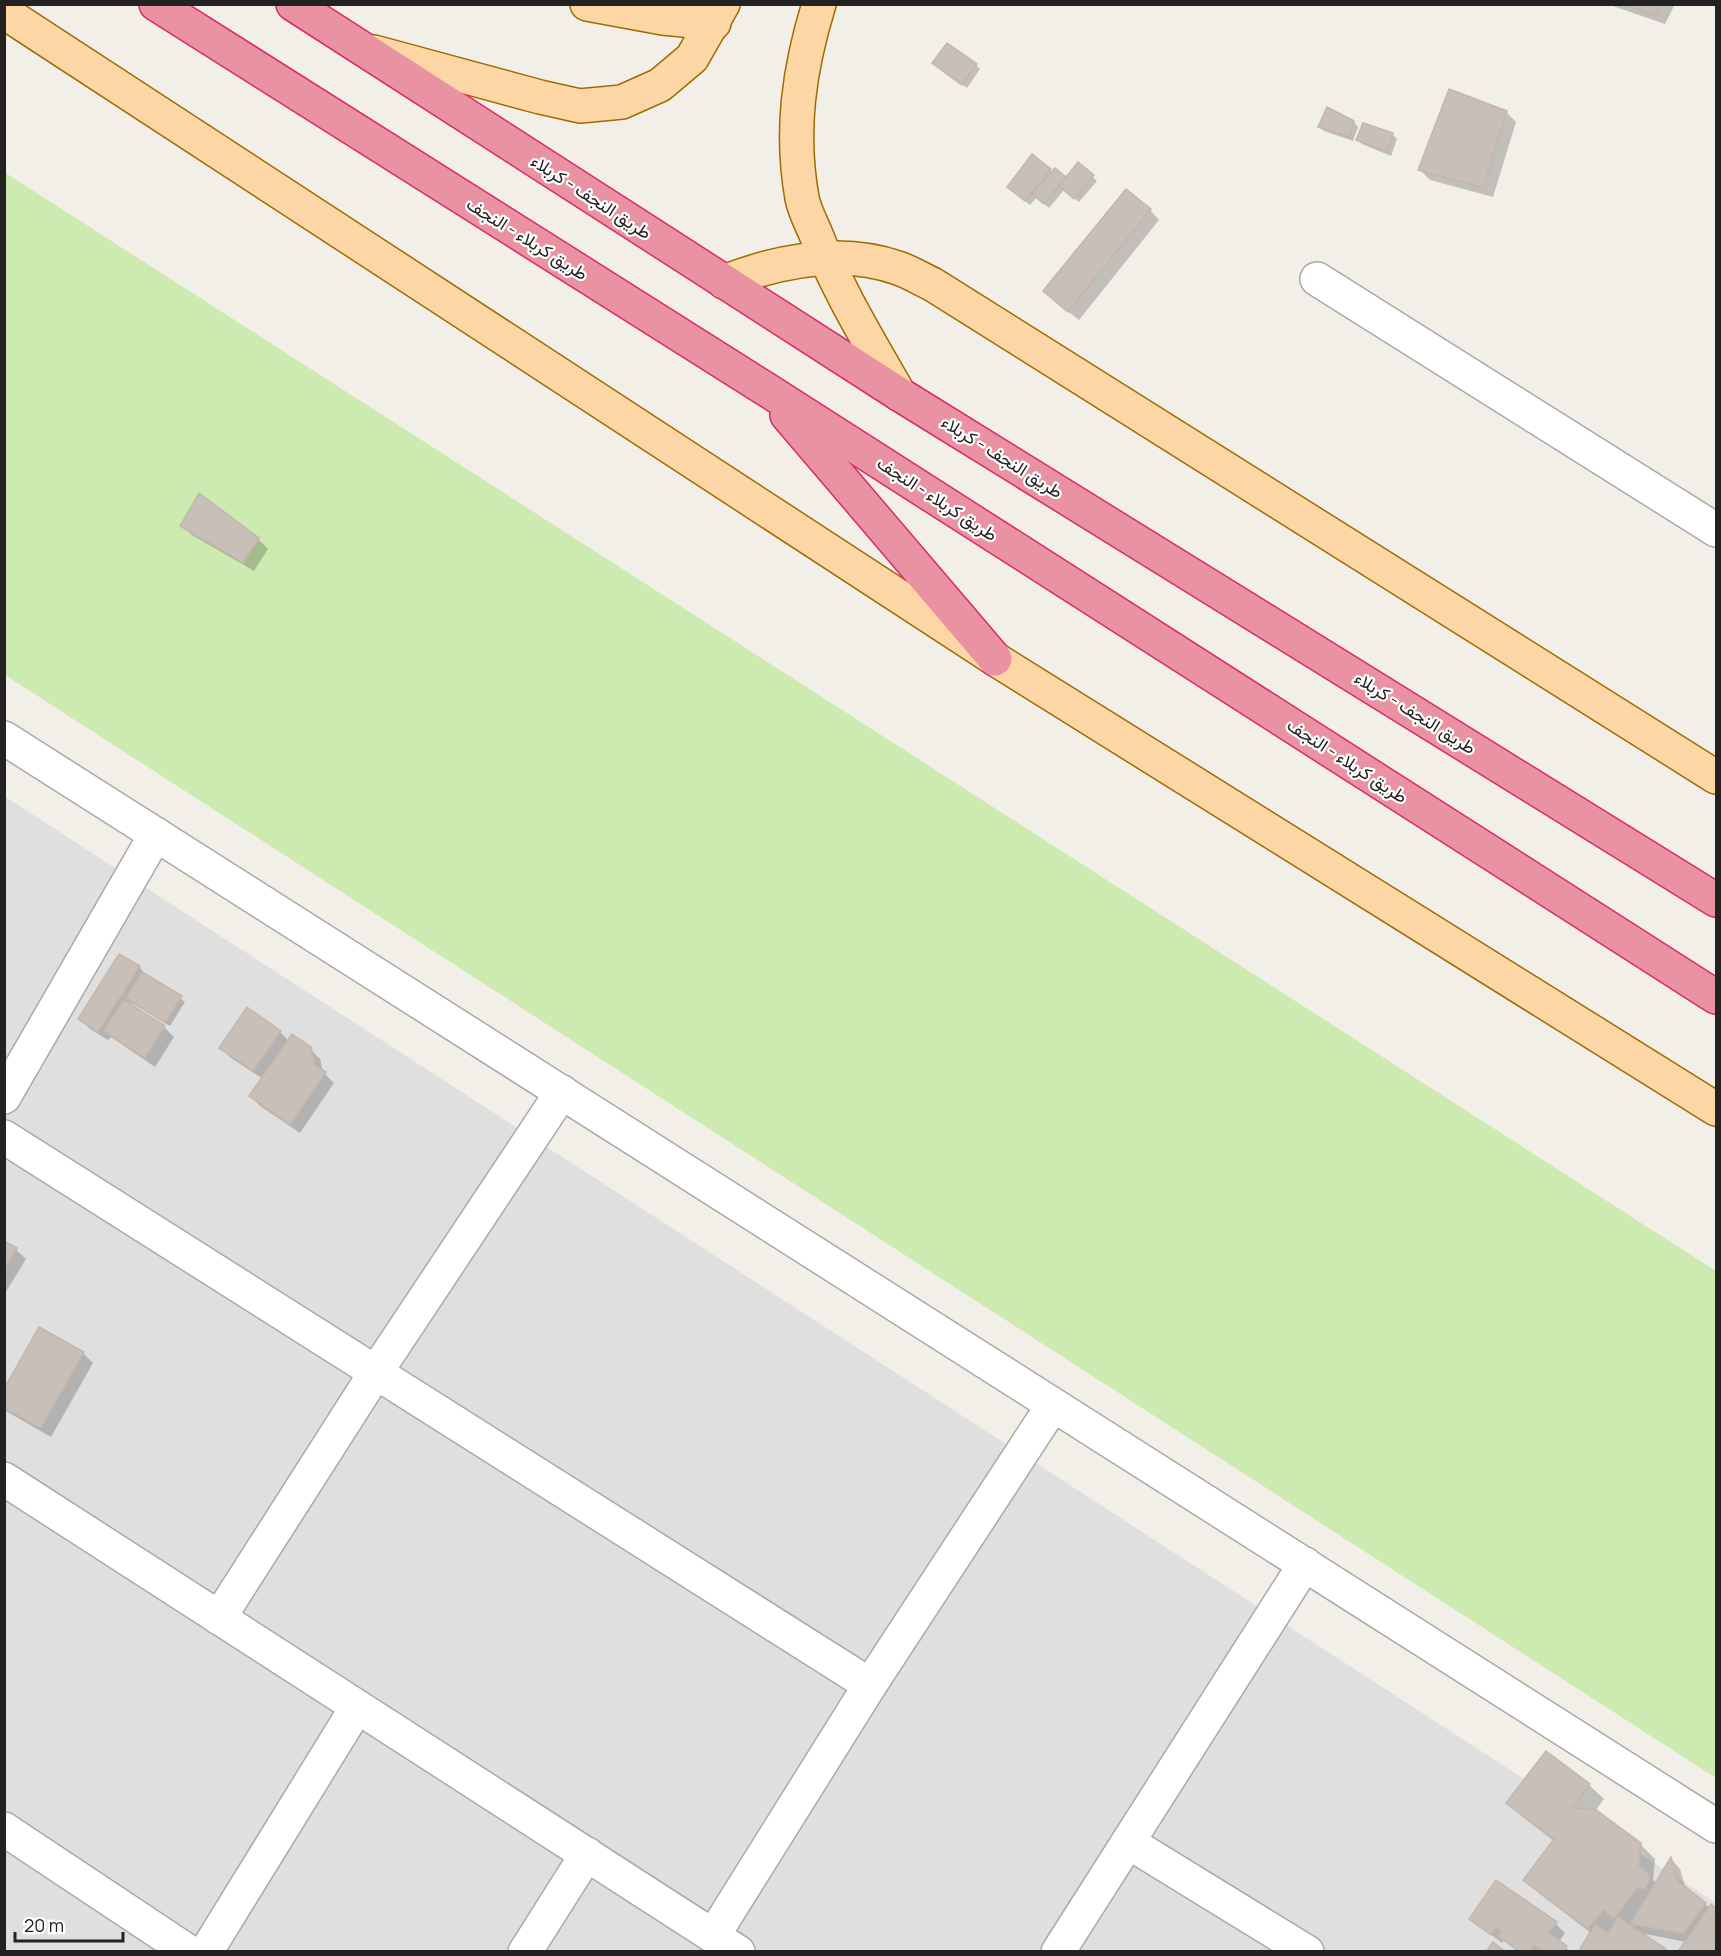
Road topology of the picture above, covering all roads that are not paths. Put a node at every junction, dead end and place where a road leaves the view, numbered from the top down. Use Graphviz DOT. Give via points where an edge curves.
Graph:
graph roads {
  1 [pos="156,4"];
  2 [pos="293,4"];
  3 [pos="587,4"];
  4 [pos="819,4"];
  5 [pos="4,12"];
  6 [pos="719,14"];
  7 [pos="358,48"];
  8 [pos="825,259"];
  9 [pos="1317,279"];
  10 [pos="724,282"];
  11 [pos="764,388"];
  12 [pos="899,394"];
  13 [pos="1716,530"];
  14 [pos="995,659"];
  15 [pos="4,738"];
  16 [pos="1716,777"];
  17 [pos="156,834"];
  18 [pos="1716,900"];
  19 [pos="1716,997"];
  20 [pos="562,1092"];
  21 [pos="4,1097"];
  22 [pos="1716,1109"];
  23 [pos="4,1137"];
  24 [pos="376,1372"];
  25 [pos="1053,1405"];
  26 [pos="4,1479"];
  27 [pos="1305,1564"];
  28 [pos="219,1618"];
  29 [pos="870,1685"];
  30 [pos="357,1707"];
  31 [pos="1716,1826"];
  32 [pos="4,1829"];
  33 [pos="1128,1842"];
  34 [pos="587,1854"];
  35 [pos="726,1944"];
  36 [pos="189,1952"];
  37 [pos="206,1952"];
  38 [pos="525,1952"];
  39 [pos="1058,1952"];
  40 [pos="1308,1952"];
  1 -- 11 [label="highway, طريق کربلاء - النجف"];
  2 -- 7 [label="highway, طريق النجف - کربلاء"];
  3 -- 6 [label="main road" via="663,18"];
  4 -- 8 [label="main road" via="797,96 797,150 802,200"];
  5 -- 14 [label="main road"];
  6 -- 7 [label="main road" via="692,58 660,85 622,102 580,106"];
  7 -- 10 [label="highway, طريق النجف - کربلاء"];
  8 -- 10 [label="main road" via="756,269"];
  8 -- 12 [label="main road"];
  8 -- 16 [label="main road" via="861,260 897,268 932,284"];
  9 -- 13 [label="street"];
  10 -- 12 [label="highway, طريق النجف - کربلاء"];
  11 -- 14 [label="highway"];
  11 -- 19 [label="highway, طريق کربلاء - النجف"];
  12 -- 18 [label="highway, طريق النجف - کربلاء"];
  14 -- 22 [label="main road"];
  15 -- 17 [label="street"];
  17 -- 20 [label="street"];
  17 -- 21 [label="street"];
  20 -- 24 [label="street"];
  20 -- 25 [label="street"];
  23 -- 24 [label="street"];
  24 -- 28 [label="street"];
  24 -- 29 [label="street"];
  25 -- 27 [label="street"];
  25 -- 29 [label="street"];
  26 -- 28 [label="street"];
  27 -- 31 [label="street"];
  27 -- 33 [label="street"];
  28 -- 30 [label="street"];
  29 -- 35 [label="street"];
  30 -- 34 [label="street"];
  30 -- 37 [label="street"];
  32 -- 36 [label="street"];
  33 -- 39 [label="street"];
  33 -- 40 [label="street"];
  34 -- 35 [label="street"];
  34 -- 38 [label="street"];
}
